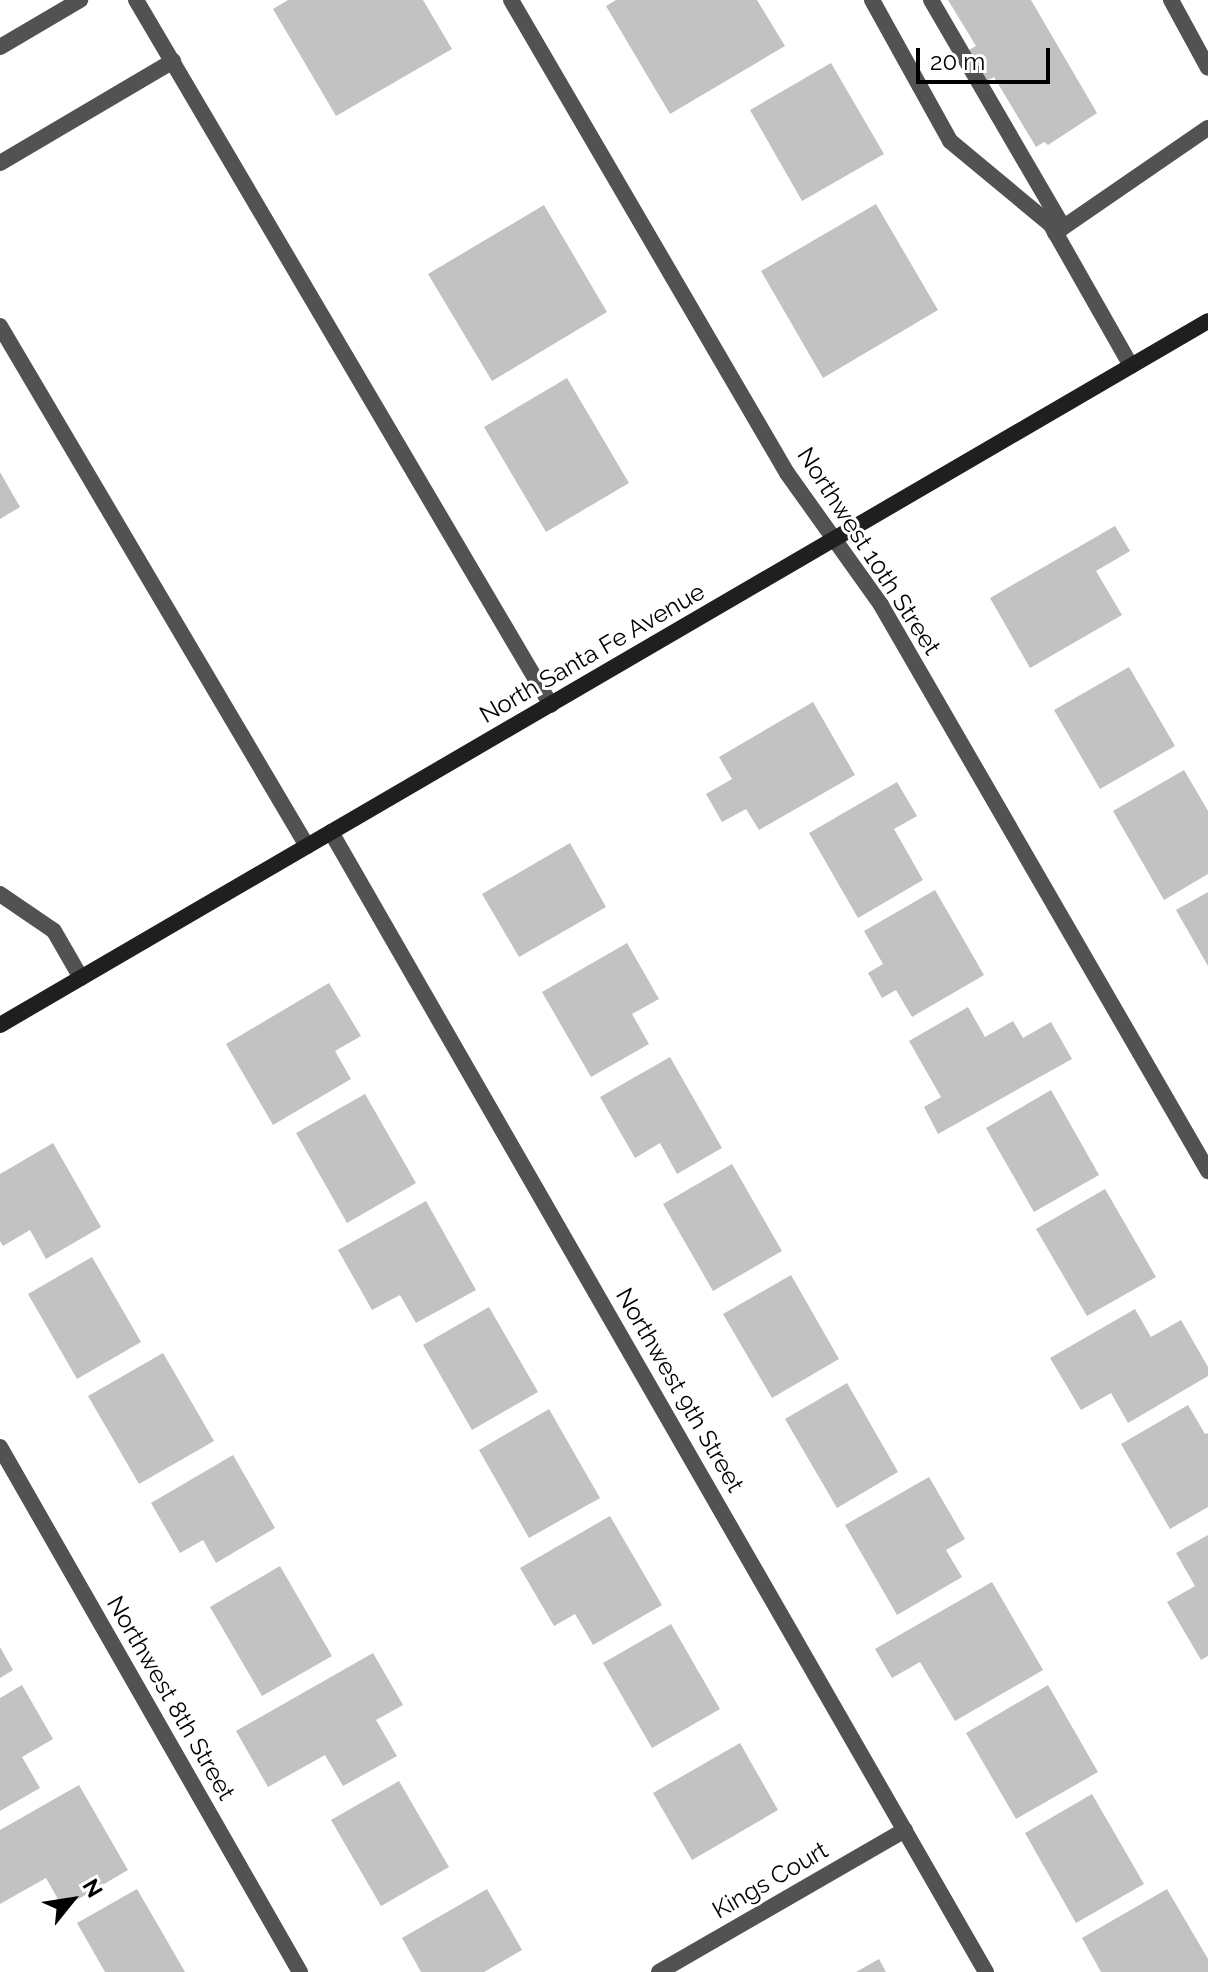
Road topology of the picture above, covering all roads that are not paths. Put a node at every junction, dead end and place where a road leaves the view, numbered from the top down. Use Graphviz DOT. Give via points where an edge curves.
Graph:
graph roads {
  1 [pos="80,0"];
  2 [pos="136,0"];
  3 [pos="511,0"];
  4 [pos="872,0"];
  5 [pos="931,0"];
  6 [pos="1171,0"];
  7 [pos="0,47"];
  8 [pos="173,61"];
  9 [pos="1208,68"];
  10 [pos="1208,128"];
  11 [pos="0,163"];
  12 [pos="1059,230"];
  13 [pos="1208,321"];
  14 [pos="0,326"];
  15 [pos="1131,366"];
  16 [pos="835,539"];
  17 [pos="551,705"];
  18 [pos="331,832"];
  19 [pos="307,846"];
  20 [pos="0,894"];
  21 [pos="81,978"];
  22 [pos="0,1025"];
  23 [pos="1208,1171"];
  24 [pos="0,1447"];
  25 [pos="905,1830"];
  26 [pos="300,1972"];
  27 [pos="659,1972"];
  28 [pos="986,1972"];
  1 -- 7 [label="street"];
  2 -- 8 [label="street"];
  3 -- 16 [label="street, Northwest 10th Street" via="787,473"];
  4 -- 12 [label="street" via="950,141"];
  5 -- 12 [label="street"];
  6 -- 9 [label="street"];
  8 -- 11 [label="street"];
  8 -- 17 [label="street"];
  10 -- 12 [label="street"];
  12 -- 15 [label="street"];
  13 -- 15 [label="main road, North Santa Fe Avenue"];
  14 -- 19 [label="street"];
  15 -- 16 [label="main road, North Santa Fe Avenue"];
  16 -- 17 [label="main road, North Santa Fe Avenue"];
  16 -- 23 [label="street, Northwest 10th Street" via="881,605"];
  17 -- 18 [label="main road, North Santa Fe Avenue"];
  18 -- 19 [label="main road, North Santa Fe Avenue"];
  18 -- 25 [label="street, Northwest 9th Street"];
  19 -- 21 [label="main road, North Santa Fe Avenue"];
  20 -- 21 [label="street" via="54,931"];
  21 -- 22 [label="main road, North Santa Fe Avenue"];
  24 -- 26 [label="street, Northwest 8th Street"];
  25 -- 27 [label="street, Kings Court"];
  25 -- 28 [label="street, Northwest 9th Street"];
}
